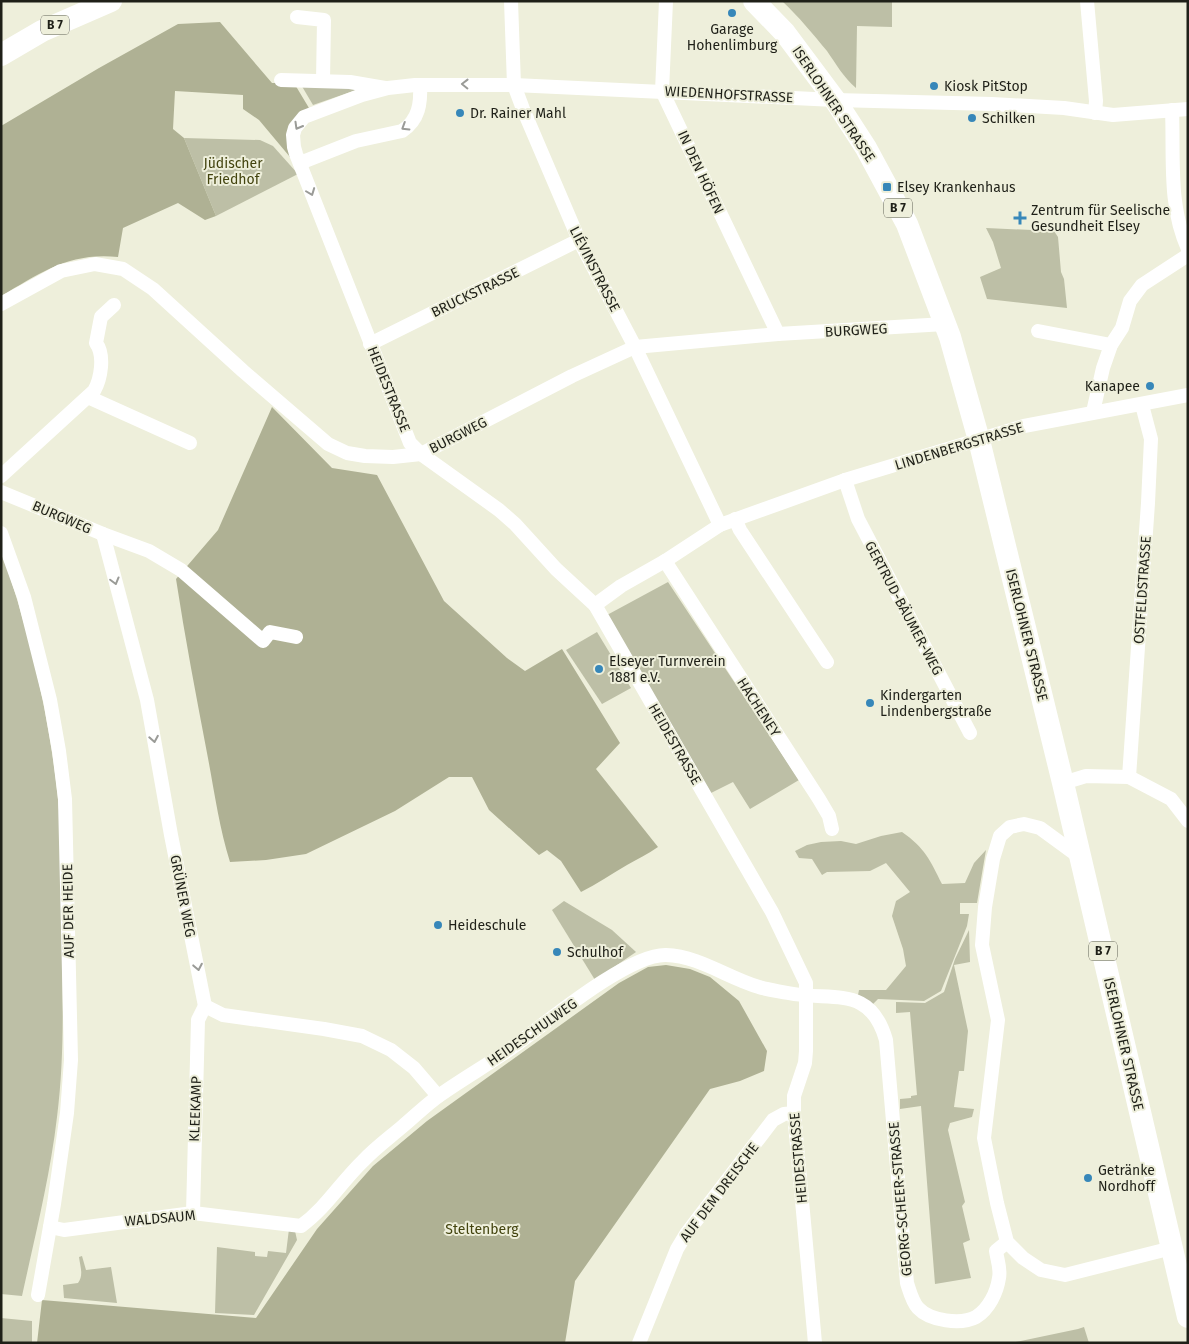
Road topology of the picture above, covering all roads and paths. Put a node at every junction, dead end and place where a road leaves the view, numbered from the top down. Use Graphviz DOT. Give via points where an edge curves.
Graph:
graph roads {
  1 [pos="111,1"];
  2 [pos="511,1"];
  3 [pos="666,1"];
  4 [pos="754,1"];
  5 [pos="1086,1"];
  6 [pos="297,17"];
  7 [pos="1,55"];
  8 [pos="281,80"];
  9 [pos="323,81"];
  10 [pos="420,85"];
  11 [pos="514,85"];
  12 [pos="388,88"];
  13 [pos="662,91"];
  14 [pos="835,100"];
  15 [pos="1188,109"];
  16 [pos="1172,110"];
  17 [pos="1095,112"];
  18 [pos="294,147"];
  19 [pos="300,163"];
  20 [pos="579,240"];
  21 [pos="1188,249"];
  22 [pos="1188,255"];
  23 [pos="1,304"];
  24 [pos="114,305"];
  25 [pos="945,324"];
  26 [pos="1038,331"];
  27 [pos="778,334"];
  28 [pos="370,344"];
  29 [pos="1111,345"];
  30 [pos="635,347"];
  31 [pos="1188,395"];
  32 [pos="88,397"];
  33 [pos="1142,405"];
  34 [pos="1093,412"];
  35 [pos="979,440"];
  36 [pos="190,443"];
  37 [pos="421,454"];
  38 [pos="1,476"];
  39 [pos="845,480"];
  40 [pos="1,492"];
  41 [pos="735,520"];
  42 [pos="720,525"];
  43 [pos="1,534"];
  44 [pos="103,534"];
  45 [pos="665,561"];
  46 [pos="594,605"];
  47 [pos="296,637"];
  48 [pos="827,662"];
  49 [pos="970,733"];
  50 [pos="1129,777"];
  51 [pos="1064,783"];
  52 [pos="1188,821"];
  53 [pos="832,829"];
  54 [pos="1080,858"];
  55 [pos="806,996"];
  56 [pos="205,1006"];
  57 [pos="438,1096"];
  58 [pos="794,1113"];
  59 [pos="193,1213"];
  60 [pos="301,1226"];
  61 [pos="50,1227"];
  62 [pos="1006,1242"];
  63 [pos="1172,1248"];
  64 [pos="38,1295"];
  65 [pos="1188,1317"];
  66 [pos="639,1343"];
  67 [pos="815,1343"];
  1 -- 7 [label="main road, B 7" via="42,31"];
  2 -- 11 [label="street, LIÉVINSTRASSE"];
  3 -- 13 [label="street, IN DEN HÖFEN"];
  4 -- 14 [label="main road, ISERLOHNER STRASSE / B 7" via="785,33"];
  5 -- 17 [label="street"];
  6 -- 9 [label="street" via="324,20"];
  8 -- 9 [label="street, WIEDENHOFSTRASSE"];
  9 -- 12 [label="street, WIEDENHOFSTRASSE"];
  11 -- 10 [label="street, WIEDENHOFSTRASSE, one-way"];
  10 -- 12 [label="street, WIEDENHOFSTRASSE"];
  10 -- 19 [label="street, one-way" via="419,108 409,127 348,144"];
  11 -- 13 [label="street, WIEDENHOFSTRASSE"];
  11 -- 20 [label="street, LIÉVINSTRASSE"];
  12 -- 18 [label="street, WIEDENHOFSTRASSE, one-way" via="304,117 293,135"];
  13 -- 14 [label="street, WIEDENHOFSTRASSE"];
  13 -- 27 [label="street, IN DEN HÖFEN"];
  14 -- 17 [label="street, WIEDENHOFSTRASSE" via="992,104"];
  14 -- 25 [label="main road, ISERLOHNER STRASSE / B 7" via="866,148 907,224"];
  15 -- 16 [label="street, WIEDENHOFSTRASSE"];
  16 -- 17 [label="street, WIEDENHOFSTRASSE" via="1113,115"];
  16 -- 21 [label="street" via="1175,211"];
  18 -- 19 [label="street, HEIDESTRASSE"];
  19 -- 28 [label="street, HEIDESTRASSE, one-way"];
  20 -- 28 [label="street, BRUCKSTRASSE"];
  20 -- 30 [label="street, LIÉVINSTRASSE"];
  22 -- 29 [label="street" via="1142,285 1130,301 1122,328"];
  23 -- 37 [label="street, BURGWEG" via="61,271 95,264 123,269 153,289 328,444 346,453 365,456"];
  24 -- 32 [label="street" via="101,317 96,343 101,358 98,385"];
  25 -- 27 [label="street, BURGWEG"];
  25 -- 35 [label="main road, ISERLOHNER STRASSE / B 7"];
  26 -- 29 [label="street"];
  27 -- 30 [label="street, BURGWEG"];
  28 -- 37 [label="street, HEIDESTRASSE" via="410,443"];
  29 -- 34 [label="street"];
  30 -- 37 [label="street, BURGWEG"];
  30 -- 42 [label="street, LIÉVINSTRASSE"];
  31 -- 33 [label="street, LINDENBERGSTRASSE"];
  32 -- 36 [label="street"];
  32 -- 38 [label="street"];
  33 -- 34 [label="street, LINDENBERGSTRASSE"];
  33 -- 50 [label="street, OSTFELDSTRASSE" via="1151,439"];
  34 -- 35 [label="street, LINDENBERGSTRASSE" via="1024,426"];
  35 -- 39 [label="street, LINDENBERGSTRASSE"];
  35 -- 51 [label="main road, ISERLOHNER STRASSE / B 7"];
  37 -- 46 [label="street, HEIDESTRASSE" via="516,524"];
  39 -- 41 [label="street, LINDENBERGSTRASSE"];
  39 -- 49 [label="street, GERTRUD-BÄUMER-WEG" via="858,519"];
  40 -- 44 [label="street, BURGWEG"];
  41 -- 42 [label="street, LINDENBERGSTRASSE"];
  41 -- 48 [label="street"];
  42 -- 45 [label="street, LINDENBERGSTRASSE"];
  43 -- 61 [label="street, AUF DER HEIDE" via="24,597 47,691 65,799 71,1060 67,1114"];
  44 -- 47 [label="street, BURGWEG" via="149,551 181,570 263,641 270,632"];
  44 -- 56 [label="street, GRÜNER WEG, one-way" via="147,700"];
  45 -- 46 [label="street, LINDENBERGSTRASSE"];
  45 -- 53 [label="street, HACHENEY" via="830,816"];
  46 -- 55 [label="street, HEIDESTRASSE" via="772,912 806,983"];
  50 -- 51 [label="street" via="1086,776"];
  50 -- 52 [label="street" via="1171,799"];
  51 -- 54 [label="main road, ISERLOHNER STRASSE / B 7"];
  54 -- 62 [label="street" via="1040,828 1024,824 1010,827 1000,836 993,859 982,945 998,1020 984,1138"];
  54 -- 63 [label="main road, ISERLOHNER STRASSE / B 7"];
  55 -- 57 [label="street, HEIDESCHULWEG" via="758,987 680,957 644,959 614,974"];
  55 -- 58 [label="street, HEIDESTRASSE" via="806,1051 794,1096"];
  55 -- 62 [label="street, GEORG-SCHEER-STRASSE" via="847,997 861,1002 874,1014 883,1030 907,1283 918,1308 936,1319 976,1317 987,1308 995,1294 1000,1276 996,1251"];
  56 -- 57 [label="street" via="223,1014 362,1036 391,1050 414,1068"];
  56 -- 59 [label="street, KLEEKAMP" via="198,1020"];
  57 -- 60 [label="street, HEIDESCHULWEG" via="363,1160 322,1209"];
  58 -- 66 [label="street, AUF DEM DREISCHE" via="773,1120 686,1234"];
  58 -- 67 [label="street, HEIDESTRASSE"];
  59 -- 60 [label="street, WALDSAUM"];
  59 -- 61 [label="street, WALDSAUM" via="64,1230"];
  61 -- 64 [label="street, AUF DER HEIDE"];
  62 -- 63 [label="street" via="1041,1270 1065,1275"];
  63 -- 65 [label="main road, ISERLOHNER STRASSE / B 7"];
}
